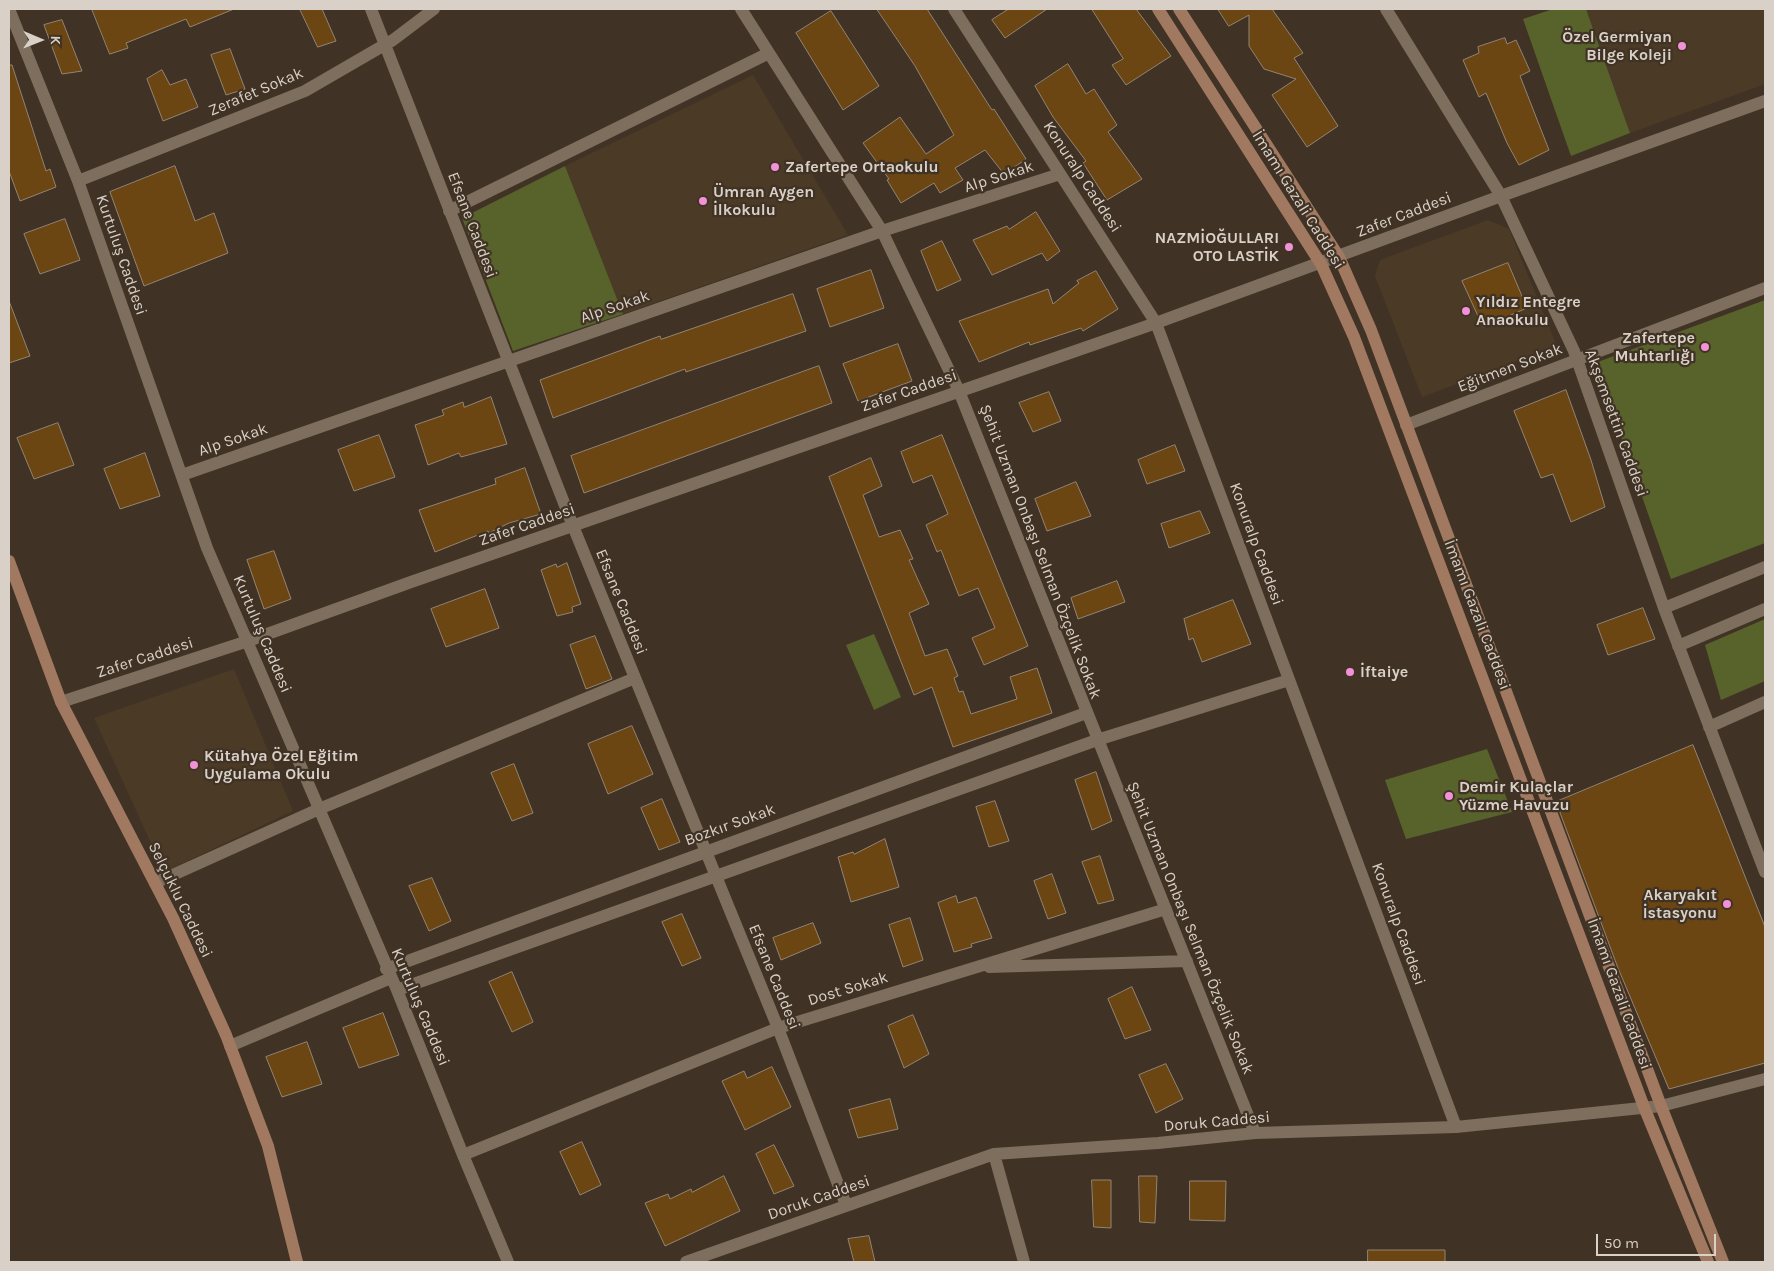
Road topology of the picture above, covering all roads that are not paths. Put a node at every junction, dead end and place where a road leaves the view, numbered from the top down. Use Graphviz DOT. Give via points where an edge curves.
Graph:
graph roads {
  1 [pos="9,9"];
  2 [pos="371,9"];
  3 [pos="434,9"];
  4 [pos="741,9"];
  5 [pos="954,9"];
  6 [pos="1158,9"];
  7 [pos="1179,9"];
  8 [pos="1386,9"];
  9 [pos="385,45"];
  10 [pos="769,53"];
  11 [pos="1765,101"];
  12 [pos="1060,174"];
  13 [pos="78,182"];
  14 [pos="1501,196"];
  15 [pos="449,211"];
  16 [pos="882,231"];
  17 [pos="1339,257"];
  18 [pos="1321,264"];
  19 [pos="1765,288"];
  20 [pos="1156,323"];
  21 [pos="1577,360"];
  22 [pos="508,362"];
  23 [pos="959,390"];
  24 [pos="1406,425"];
  25 [pos="182,475"];
  26 [pos="573,526"];
  27 [pos="9,561"];
  28 [pos="1765,567"];
  29 [pos="1664,608"];
  30 [pos="1765,609"];
  31 [pos="248,641"];
  32 [pos="1678,646"];
  33 [pos="635,678"];
  34 [pos="1290,680"];
  35 [pos="61,702"];
  36 [pos="1765,702"];
  37 [pos="1086,713"];
  38 [pos="1709,727"];
  39 [pos="1097,740"];
  40 [pos="319,809"];
  41 [pos="705,851"];
  42 [pos="1765,872"];
  43 [pos="715,877"];
  44 [pos="155,883"];
  45 [pos="1166,909"];
  46 [pos="1187,961"];
  47 [pos="973,968"];
  48 [pos="392,979"];
  49 [pos="778,1028"];
  50 [pos="230,1046"];
  51 [pos="1765,1079"];
  52 [pos="1661,1106"];
  53 [pos="1644,1107"];
  54 [pos="1456,1127"];
  55 [pos="1255,1133"];
  56 [pos="994,1154"];
  57 [pos="463,1155"];
  58 [pos="846,1205"];
  59 [pos="297,1262"];
  60 [pos="508,1262"];
  61 [pos="686,1262"];
  62 [pos="1024,1262"];
  63 [pos="1708,1262"];
  64 [pos="1723,1262"];
  1 -- 13 [label="street, Kurtuluş Caddesi"];
  2 -- 9 [label="street, Efsane Caddesi"];
  3 -- 9 [label="street, Zerafet Sokak"];
  4 -- 10 [label="street, Şehit Uzman Onbaşı Selman Özçelik Sokak"];
  5 -- 12 [label="street, Konuralp Caddesi"];
  6 -- 18 [label="main road, İmamı Gazali Caddesi"];
  7 -- 17 [label="main road, İmamı Gazali Caddesi"];
  8 -- 14 [label="street, Akşemsettin Caddesi"];
  9 -- 13 [label="street, Zerafet Sokak" via="305,91"];
  9 -- 15 [label="street, Efsane Caddesi"];
  10 -- 15 [label="street"];
  10 -- 16 [label="street, Şehit Uzman Onbaşı Selman Özçelik Sokak"];
  11 -- 14 [label="street, Zafer Caddesi"];
  12 -- 16 [label="street, Alp Sokak"];
  12 -- 20 [label="street, Konuralp Caddesi"];
  13 -- 25 [label="street, Kurtuluş Caddesi"];
  14 -- 17 [label="street, Zafer Caddesi"];
  14 -- 21 [label="street, Akşemsettin Caddesi"];
  15 -- 22 [label="street, Efsane Caddesi"];
  16 -- 22 [label="street, Alp Sokak"];
  16 -- 23 [label="street, Şehit Uzman Onbaşı Selman Özçelik Sokak"];
  17 -- 18 [label="street, Zafer Caddesi"];
  17 -- 24 [label="main road, İmamı Gazali Caddesi" via="1371,330"];
  18 -- 20 [label="street, Zafer Caddesi"];
  18 -- 53 [label="main road, İmamı Gazali Caddesi" via="1354,337"];
  19 -- 21 [label="street, Eğitmen Sokak"];
  20 -- 23 [label="street, Zafer Caddesi"];
  20 -- 34 [label="street, Konuralp Caddesi"];
  21 -- 24 [label="street, Eğitmen Sokak"];
  21 -- 29 [label="street, Akşemsettin Caddesi"];
  22 -- 25 [label="street, Alp Sokak"];
  22 -- 26 [label="street, Efsane Caddesi"];
  23 -- 26 [label="street, Zafer Caddesi"];
  23 -- 37 [label="street, Şehit Uzman Onbaşı Selman Özçelik Sokak"];
  24 -- 52 [label="main road, İmamı Gazali Caddesi"];
  25 -- 31 [label="street, Kurtuluş Caddesi" via="208,548"];
  26 -- 31 [label="street, Zafer Caddesi"];
  26 -- 33 [label="street, Efsane Caddesi"];
  27 -- 35 [label="main road, Selçuklu Caddesi"];
  28 -- 29 [label="street"];
  29 -- 32 [label="street, Akşemsettin Caddesi"];
  30 -- 32 [label="street"];
  31 -- 35 [label="street, Zafer Caddesi"];
  31 -- 40 [label="street, Kurtuluş Caddesi"];
  32 -- 38 [label="street, Akşemsettin Caddesi"];
  33 -- 40 [label="street"];
  33 -- 41 [label="street, Efsane Caddesi"];
  34 -- 39 [label="street"];
  34 -- 54 [label="street, Konuralp Caddesi"];
  35 -- 44 [label="main road, Selçuklu Caddesi"];
  36 -- 38 [label="street"];
  37 -- 39 [label="street, Şehit Uzman Onbaşı Selman Özçelik Sokak"];
  37 -- 41 [label="street, Bozkır Sokak"];
  38 -- 42 [label="street, Akşemsettin Caddesi"];
  39 -- 43 [label="street"];
  39 -- 45 [label="street, Şehit Uzman Onbaşı Selman Özçelik Sokak"];
  40 -- 44 [label="street"];
  40 -- 48 [label="street, Kurtuluş Caddesi"];
  41 -- 43 [label="street, Efsane Caddesi"];
  41 -- 48 [label="street, Bozkır Sokak"];
  43 -- 48 [label="street"];
  43 -- 49 [label="street, Efsane Caddesi"];
  44 -- 50 [label="main road, Selçuklu Caddesi"];
  45 -- 46 [label="street, Şehit Uzman Onbaşı Selman Özçelik Sokak"];
  45 -- 47 [label="street, Dost Sokak"];
  46 -- 47 [label="street"];
  46 -- 55 [label="street, Şehit Uzman Onbaşı Selman Özçelik Sokak"];
  47 -- 49 [label="street, Dost Sokak"];
  48 -- 50 [label="street"];
  48 -- 57 [label="street, Kurtuluş Caddesi"];
  49 -- 57 [label="street, Dost Sokak"];
  49 -- 58 [label="street, Efsane Caddesi"];
  50 -- 59 [label="main road, Selçuklu Caddesi" via="268,1146"];
  51 -- 52 [label="street, Doruk Caddesi"];
  52 -- 53 [label="street, Doruk Caddesi"];
  52 -- 64 [label="main road, İmamı Gazali Caddesi"];
  53 -- 54 [label="street, Doruk Caddesi"];
  53 -- 63 [label="main road, İmamı Gazali Caddesi"];
  54 -- 55 [label="street, Doruk Caddesi"];
  55 -- 56 [label="street, Doruk Caddesi"];
  56 -- 58 [label="street, Doruk Caddesi"];
  56 -- 62 [label="street"];
  57 -- 60 [label="street, Kurtuluş Caddesi"];
  58 -- 61 [label="street, Doruk Caddesi"];
}
